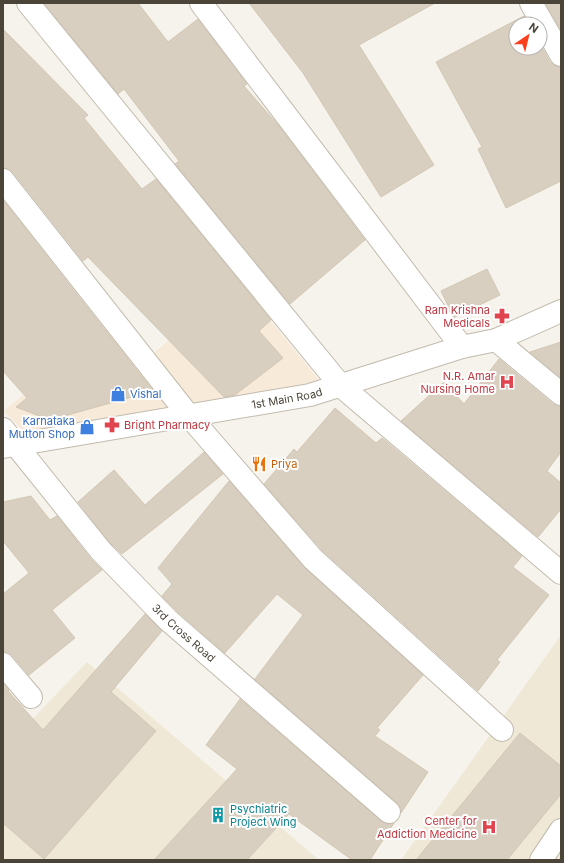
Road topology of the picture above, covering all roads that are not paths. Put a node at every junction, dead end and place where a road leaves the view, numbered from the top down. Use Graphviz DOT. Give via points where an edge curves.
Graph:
graph roads {
  1 [pos="28,3"];
  2 [pos="201,3"];
  3 [pos="531,3"];
  4 [pos="561,55"];
  5 [pos="3,180"];
  6 [pos="561,311"];
  7 [pos="496,340"];
  8 [pos="462,347"];
  9 [pos="341,386"];
  10 [pos="561,394"];
  11 [pos="189,416"];
  12 [pos="7,440"];
  13 [pos="561,573"];
  14 [pos="3,664"];
  15 [pos="31,697"];
  16 [pos="502,730"];
  17 [pos="389,812"];
  18 [pos="561,830"];
  19 [pos="541,860"];
  1 -- 9 [label="street"];
  2 -- 8 [label="street"];
  3 -- 4 [label="street"];
  5 -- 11 [label="street"];
  6 -- 7 [label="street, 1st Main Road"];
  7 -- 8 [label="street, 1st Main Road"];
  7 -- 10 [label="street"];
  8 -- 9 [label="street, 1st Main Road"];
  9 -- 11 [label="street, 1st Main Road" via="310,395"];
  9 -- 13 [label="street"];
  11 -- 12 [label="street, 1st Main Road"];
  11 -- 16 [label="street" via="313,559"];
  12 -- 17 [label="street, 3rd Cross Road" via="101,551 168,620"];
  14 -- 15 [label="street"];
  18 -- 19 [label="street"];
}
